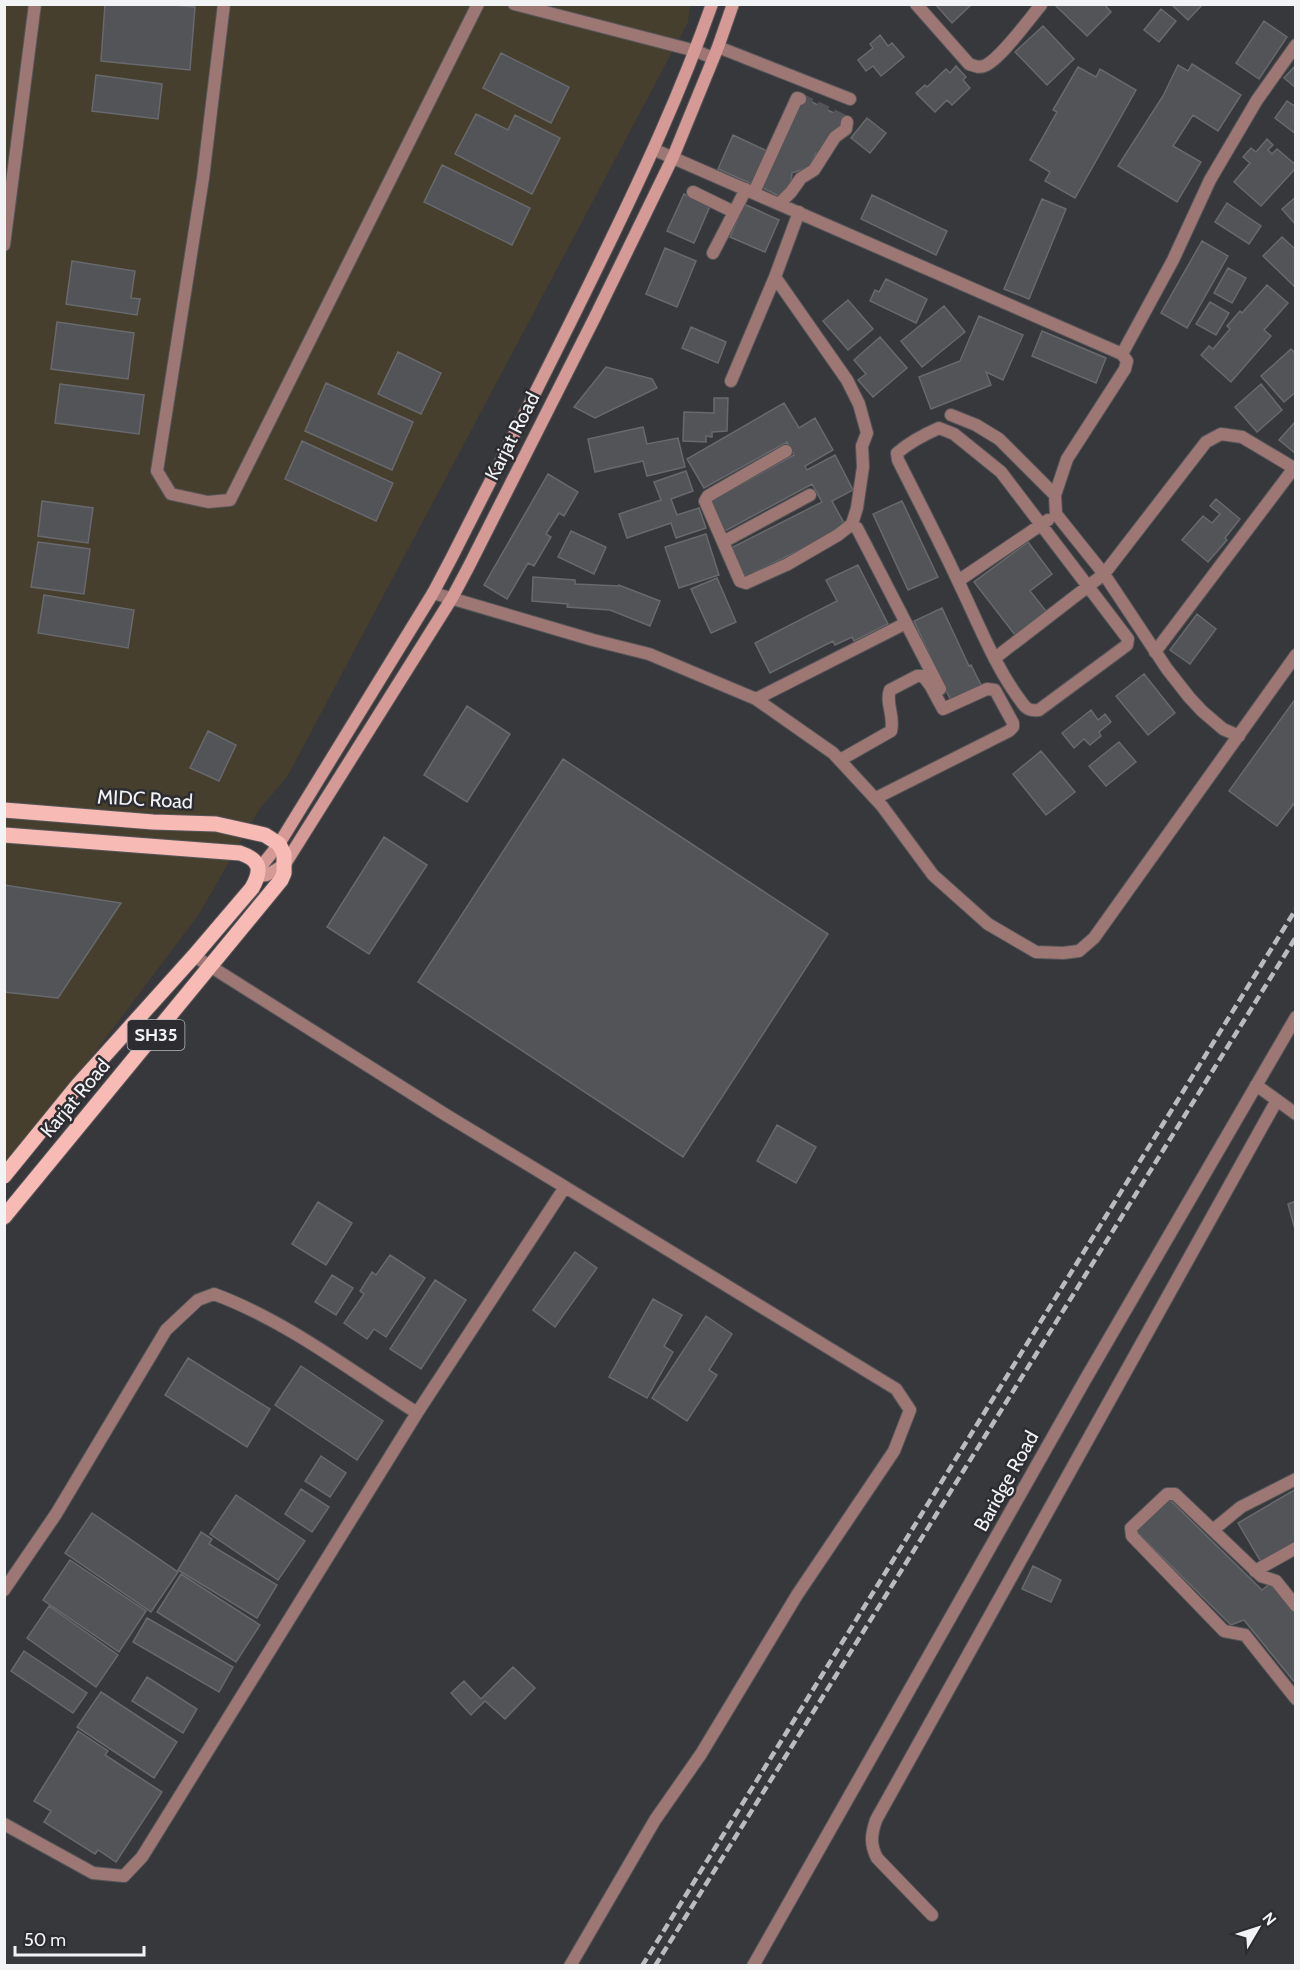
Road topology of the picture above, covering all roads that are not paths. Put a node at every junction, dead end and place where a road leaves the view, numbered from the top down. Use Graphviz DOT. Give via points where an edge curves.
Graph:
graph roads {
  1 [pos="35,4"];
  2 [pos="224,4"];
  3 [pos="478,4"];
  4 [pos="514,4"];
  5 [pos="712,4"];
  6 [pos="733,4"];
  7 [pos="916,4"];
  8 [pos="1041,5"];
  9 [pos="1296,45"];
  10 [pos="696,51"];
  11 [pos="716,53"];
  12 [pos="800,99"];
  13 [pos="850,99"];
  14 [pos="847,122"];
  15 [pos="655,150"];
  16 [pos="673,157"];
  17 [pos="750,190"];
  18 [pos="693,192"];
  19 [pos="780,203"];
  20 [pos="734,212"];
  21 [pos="799,212"];
  22 [pos="4,245"];
  23 [pos="712,253"];
  24 [pos="775,277"];
  25 [pos="1122,354"];
  26 [pos="731,381"];
  27 [pos="951,415"];
  28 [pos="786,451"];
  29 [pos="810,495"];
  30 [pos="1055,495"];
  31 [pos="1056,514"];
  32 [pos="1042,524"];
  33 [pos="858,528"];
  34 [pos="723,542"];
  35 [pos="1104,574"];
  36 [pos="958,581"];
  37 [pos="1089,586"];
  38 [pos="433,593"];
  39 [pos="452,598"];
  40 [pos="906,623"];
  41 [pos="1155,652"];
  42 [pos="1296,655"];
  43 [pos="995,658"];
  44 [pos="756,699"];
  45 [pos="948,706"];
  46 [pos="1239,736"];
  47 [pos="840,760"];
  48 [pos="876,798"];
  49 [pos="4,810"];
  50 [pos="4,835"];
  51 [pos="279,844"];
  52 [pos="285,864"];
  53 [pos="259,873"];
  54 [pos="195,956"];
  55 [pos="212,967"];
  56 [pos="1296,1017"];
  57 [pos="1256,1085"];
  58 [pos="1276,1100"];
  59 [pos="1296,1114"];
  60 [pos="4,1176"];
  61 [pos="566,1187"];
  62 [pos="4,1217"];
  63 [pos="417,1413"];
  64 [pos="1296,1479"];
  65 [pos="1213,1530"];
  66 [pos="1295,1549"];
  67 [pos="1255,1571"];
  68 [pos="4,1590"];
  69 [pos="1296,1606"];
  70 [pos="1296,1699"];
  71 [pos="4,1824"];
  72 [pos="932,1915"];
  73 [pos="570,1965"];
  74 [pos="753,1965"];
  1 -- 22 [label="street"];
  2 -- 3 [label="street" via="203,178 157,471 171,494 208,502 230,500"];
  4 -- 10 [label="street"];
  5 -- 10 [label="main road, Karjat Road"];
  6 -- 11 [label="main road, Karjat Road"];
  7 -- 8 [label="street" via="969,64 978,67 997,57"];
  9 -- 25 [label="street" via="1257,100 1210,180 1173,260"];
  10 -- 11 [label="street"];
  10 -- 15 [label="main road, Karjat Road"];
  11 -- 13 [label="street"];
  11 -- 16 [label="main road, Karjat Road"];
  12 -- 17 [label="street" via="797,98"];
  14 -- 19 [label="street" via="846,129 835,137 814,170 801,178"];
  15 -- 16 [label="street"];
  15 -- 38 [label="main road, Karjat Road"];
  16 -- 17 [label="street"];
  16 -- 39 [label="main road, Karjat Road"];
  17 -- 19 [label="street"];
  17 -- 20 [label="street"];
  18 -- 20 [label="street"];
  19 -- 21 [label="street"];
  20 -- 23 [label="street"];
  21 -- 24 [label="street"];
  21 -- 25 [label="street"];
  24 -- 26 [label="street"];
  24 -- 34 [label="street" via="847,380 859,404 867,433 862,446 857,508 852,524 838,535 746,583 740,581"];
  25 -- 30 [label="street" via="1127,361 1125,369 1067,459"];
  27 -- 30 [label="street" via="999,440"];
  28 -- 34 [label="street" via="708,496 705,501"];
  29 -- 34 [label="street"];
  30 -- 31 [label="street"];
  31 -- 32 [label="street"];
  31 -- 35 [label="street"];
  32 -- 36 [label="street"];
  32 -- 36 [label="street" via="1000,472 954,434 939,428 907,444 897,453 898,460"];
  32 -- 37 [label="street"];
  33 -- 40 [label="street"];
  35 -- 37 [label="street"];
  35 -- 41 [label="street"];
  35 -- 41 [label="street" via="1206,442 1221,435 1242,437 1294,468"];
  36 -- 43 [label="street"];
  37 -- 43 [label="street"];
  37 -- 43 [label="street" via="1128,639 1127,645 1039,710 1032,711 1024,706"];
  38 -- 39 [label="street"];
  38 -- 51 [label="main road, Karjat Road"];
  39 -- 44 [label="street" via="649,654"];
  39 -- 52 [label="main road, Karjat Road"];
  40 -- 44 [label="street"];
  40 -- 45 [label="street"];
  41 -- 46 [label="street" via="1202,711 1223,729"];
  42 -- 46 [label="street"];
  44 -- 47 [label="street"];
  45 -- 47 [label="street" via="943,709 923,676 917,676 890,690 887,698 893,716 891,731"];
  45 -- 48 [label="street" via="991,688 996,690 1013,727"];
  46 -- 48 [label="street" via="1095,938 1079,951 1036,952 988,924 933,874"];
  47 -- 48 [label="street"];
  49 -- 51 [label="main road, MIDC Road" via="216,824 265,835"];
  50 -- 53 [label="main road" via="240,853 253,859"];
  51 -- 52 [label="main road"];
  51 -- 53 [label="main road, Karjat Road"];
  52 -- 53 [label="main road, Karjat Road" via="267,875"];
  52 -- 55 [label="main road, Karjat Road / SH35" via="281,880"];
  53 -- 54 [label="main road, Karjat Road / SH35" via="252,888"];
  54 -- 55 [label="street"];
  54 -- 60 [label="main road, Karjat Road / SH35" via="78,1085"];
  55 -- 61 [label="street"];
  55 -- 62 [label="main road, Karjat Road / SH35"];
  56 -- 57 [label="street, Baridge Road"];
  57 -- 58 [label="street"];
  57 -- 74 [label="street, Baridge Road"];
  58 -- 59 [label="street"];
  58 -- 72 [label="street" via="876,1820 871,1834 877,1858"];
  61 -- 63 [label="street"];
  61 -- 73 [label="street" via="897,1389 910,1410 894,1451 797,1595 701,1754 655,1820"];
  63 -- 68 [label="street" via="305,1340 236,1302 214,1294 198,1300 166,1330 56,1514"];
  63 -- 71 [label="street" via="142,1857 123,1876 93,1873"];
  64 -- 65 [label="street" via="1241,1507"];
  65 -- 67 [label="street"];
  65 -- 70 [label="street" via="1175,1494 1167,1494 1131,1528 1132,1536 1224,1631 1245,1635"];
  66 -- 67 [label="street"];
  67 -- 69 [label="street" via="1276,1581"];
}
